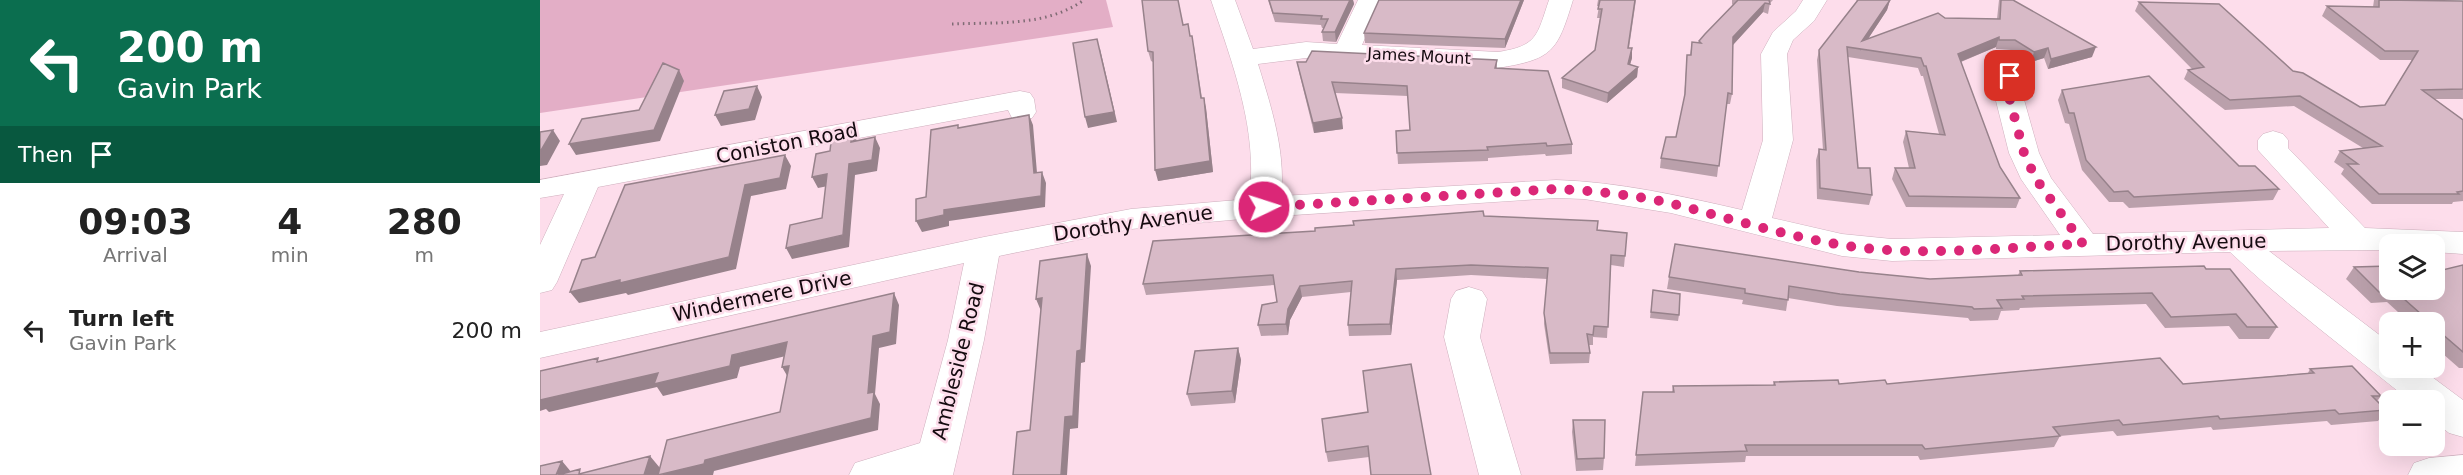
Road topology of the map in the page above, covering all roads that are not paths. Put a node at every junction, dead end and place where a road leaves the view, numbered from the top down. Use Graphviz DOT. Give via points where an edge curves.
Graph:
graph roads {
  1 [pos="1223,0"];
  2 [pos="1561,0"];
  3 [pos="1815,0"];
  4 [pos="2390,0"];
  5 [pos="2463,2"];
  6 [pos="1368,3"];
  7 [pos="1346,52"];
  8 [pos="1243,58"];
  9 [pos="2010,76"];
  10 [pos="1022,112"];
  11 [pos="2273,140"];
  12 [pos="585,181"];
  13 [pos="540,189"];
  14 [pos="1264,207"];
  15 [pos="1754,225"];
  16 [pos="2356,238"];
  17 [pos="2237,240"];
  18 [pos="2463,243"];
  19 [pos="2083,244"];
  20 [pos="984,248"];
  21 [pos="540,282"];
  22 [pos="1469,299"];
  23 [pos="540,345"];
  24 [pos="2379,354"];
  25 [pos="2408,378"];
  26 [pos="2463,422"];
  27 [pos="934,465"];
  28 [pos="2463,472"];
  29 [pos="870,475"];
  30 [pos="1500,475"];
  31 [pos="2429,475"];
  1 -- 8 [label="street"];
  2 -- 7 [label="street, James Mount" via="1545,44 1523,56 1498,60"];
  3 -- 15 [label="street" via="1782,37 1774,54 1778,140"];
  4 -- 5 [label="street"];
  6 -- 7 [label="street"];
  7 -- 8 [label="street, James Mount" via="1306,50"];
  8 -- 14 [label="street" via="1263,140 1267,172"];
  9 -- 19 [label="street" via="2007,89 2024,153 2036,179"];
  10 -- 12 [label="street, Coniston Road" via="1020,99"];
  11 -- 16 [label="street" via="2273,150"];
  12 -- 13 [label="street, Coniston Road"];
  12 -- 21 [label="street"];
  14 -- 15 [label="street, Dorothy Avenue" via="1584,190 1671,203"];
  14 -- 20 [label="street, Dorothy Avenue" via="1131,219"];
  15 -- 19 [label="street, Dorothy Avenue" via="1842,245 1892,250"];
  16 -- 17 [label="street, Dorothy Avenue"];
  16 -- 18 [label="street, Dorothy Avenue"];
  17 -- 19 [label="street, Dorothy Avenue"];
  17 -- 24 [label="street"];
  20 -- 23 [label="street, Windermere Drive"];
  20 -- 27 [label="street, Ambleside Road" via="966,340"];
  22 -- 30 [label="street" via="1462,337"];
  25 -- 26 [label="street"];
  27 -- 29 [label="street"];
  28 -- 31 [label="street"];
}
